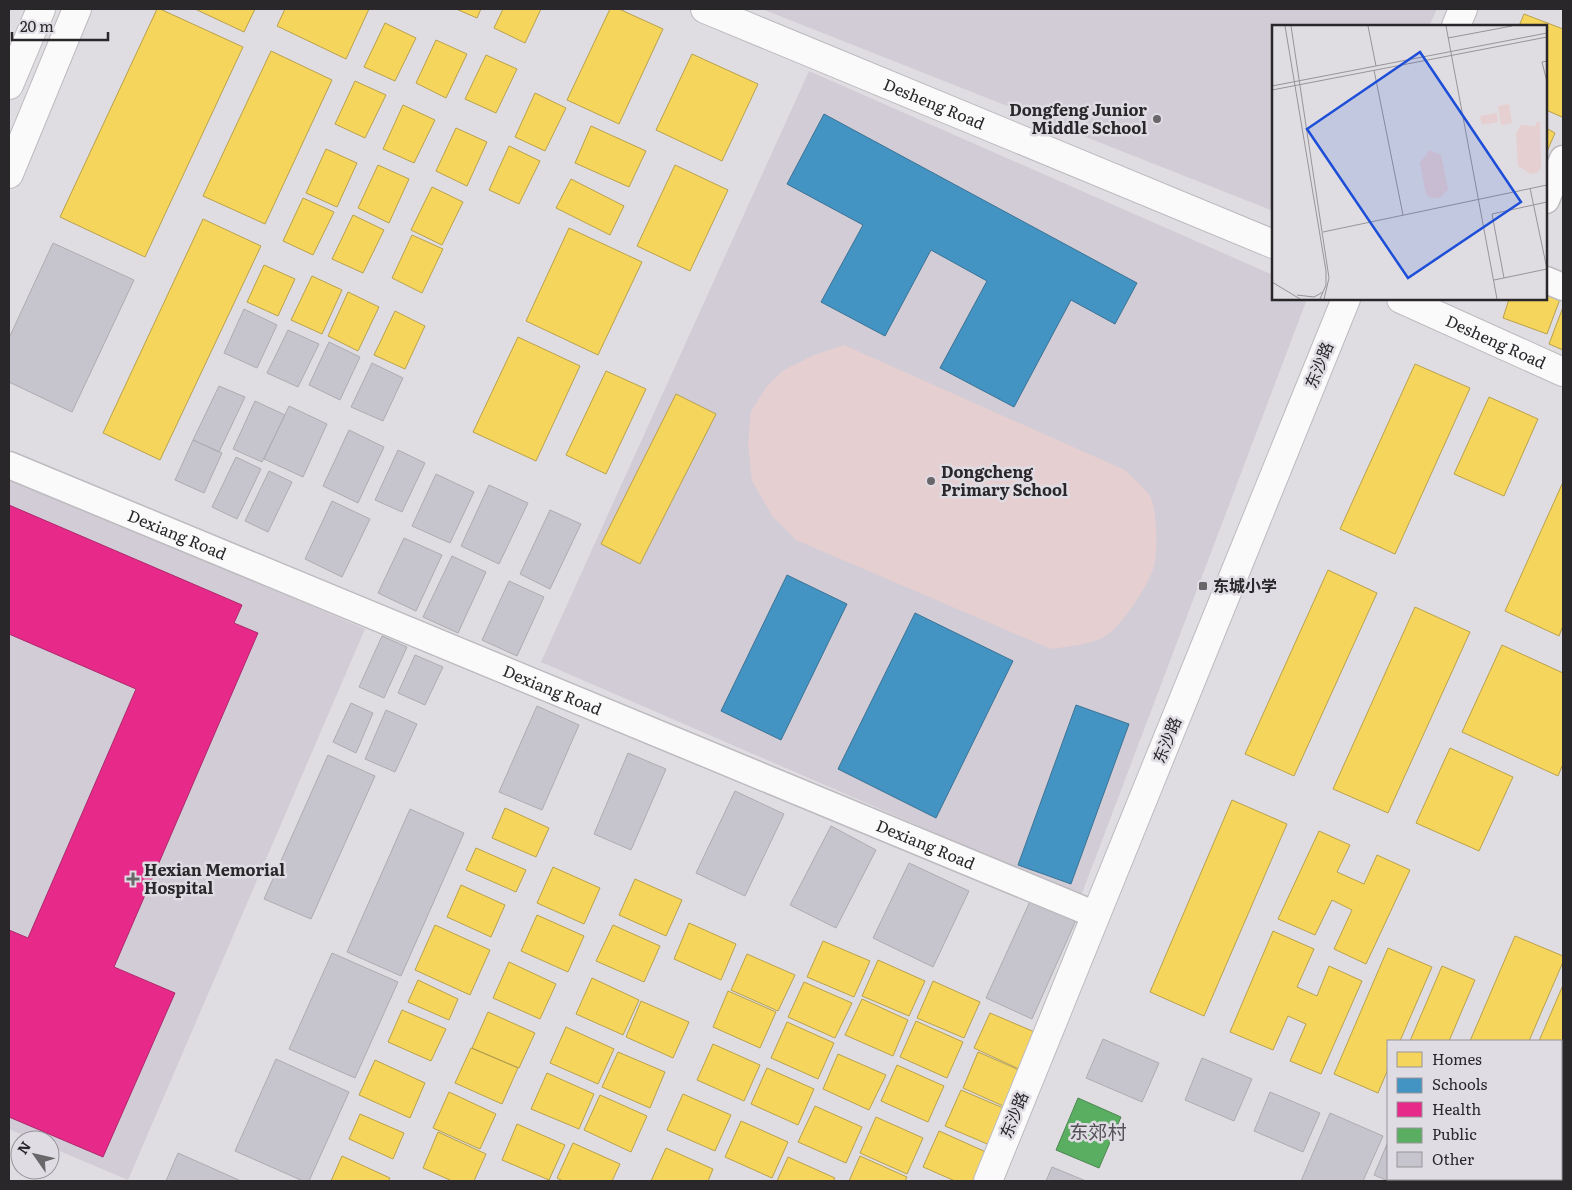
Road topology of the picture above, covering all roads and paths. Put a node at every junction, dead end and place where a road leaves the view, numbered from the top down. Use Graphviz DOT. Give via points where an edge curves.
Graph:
graph roads {
  1 [pos="41,9"];
  2 [pos="77,9"];
  3 [pos="705,9"];
  4 [pos="1463,9"];
  5 [pos="1456,25"];
  6 [pos="9,85"];
  7 [pos="1563,159"];
  8 [pos="9,174"];
  9 [pos="1547,198"];
  10 [pos="1272,244"];
  11 [pos="1547,280"];
  12 [pos="1563,288"];
  13 [pos="1346,300"];
  14 [pos="1403,300"];
  15 [pos="1563,372"];
  16 [pos="9,465"];
  17 [pos="1096,915"];
  18 [pos="988,1181"];
  1 -- 6 [label="street"];
  2 -- 8 [label="street"];
  3 -- 10 [label="street, Desheng Road"];
  4 -- 5 [label="street"];
  7 -- 9 [label="street"];
  11 -- 12 [label="street"];
  13 -- 17 [label="street, 东沙路"];
  14 -- 15 [label="street, Desheng Road"];
  16 -- 17 [label="street, Dexiang Road"];
  17 -- 18 [label="street, 东沙路"];
}
